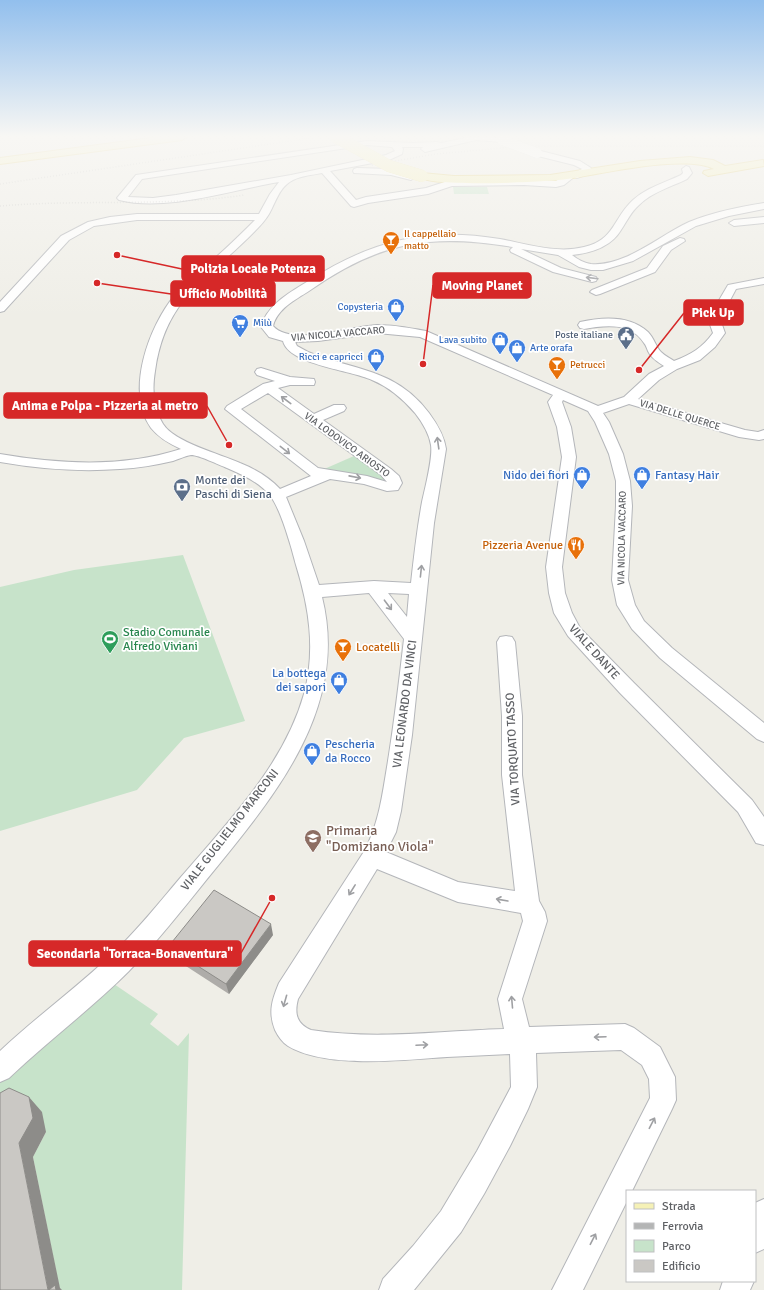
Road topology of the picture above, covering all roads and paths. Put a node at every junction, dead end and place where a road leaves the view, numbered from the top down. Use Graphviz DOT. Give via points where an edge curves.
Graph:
graph roads {
  1 [pos="122,197"];
  2 [pos="181,197"];
  3 [pos="272,197"];
  4 [pos="343,197"];
  5 [pos="426,197"];
  6 [pos="641,197"];
  7 [pos="764,206"];
  8 [pos="262,217"];
  9 [pos="764,220"];
  10 [pos="725,225"];
  11 [pos="694,235"];
  12 [pos="494,241"];
  13 [pos="560,252"];
  14 [pos="631,278"];
  15 [pos="764,281"];
  16 [pos="596,292"];
  17 [pos="0,308"];
  18 [pos="584,325"];
  19 [pos="289,339"];
  20 [pos="673,366"];
  21 [pos="261,372"];
  22 [pos="289,381"];
  23 [pos="309,382"];
  24 [pos="268,387"];
  25 [pos="562,394"];
  26 [pos="629,400"];
  27 [pos="339,408"];
  28 [pos="596,411"];
  29 [pos="312,420"];
  30 [pos="764,434"];
  31 [pos="194,450"];
  32 [pos="0,458"];
  33 [pos="328,474"];
  34 [pos="278,495"];
  35 [pos="374,587"];
  36 [pos="419,588"];
  37 [pos="312,592"];
  38 [pos="413,638"];
  39 [pos="506,642"];
  40 [pos="764,734"];
  41 [pos="764,836"];
  42 [pos="373,857"];
  43 [pos="528,904"];
  44 [pos="520,1040"];
  45 [pos="2,1065"];
  46 [pos="764,1214"];
  47 [pos="756,1235"];
  48 [pos="571,1282"];
  49 [pos="394,1290"];
  1 -- 2 [label="street" via="148,201"];
  3 -- 8 [label="street, VIALE GUGLIELMO MARCONI"];
  4 -- 5 [label="street" via="350,207"];
  6 -- 13 [label="street, VIA NICOLA VACCARO" via="629,210 609,241 587,250"];
  7 -- 13 [label="street" via="707,219 609,266 590,266 575,262"];
  8 -- 17 [label="street" via="137,217 91,224 65,238"];
  8 -- 31 [label="street, VIALE GUGLIELMO MARCONI" via="184,291 166,316 156,337 147,382 147,398 153,418 162,432"];
  9 -- 10 [label="street"];
  11 -- 14 [label="street" via="667,248 651,270"];
  12 -- 13 [label="street, VIA NICOLA VACCARO"];
  14 -- 12 [label="street, one-way" via="591,278 557,270"];
  12 -- 19 [label="street, VIA NICOLA VACCARO" via="434,238 398,243 373,252 334,271 275,312 268,323 269,330 278,337"];
  14 -- 16 [label="street"];
  15 -- 20 [label="street" via="732,287 714,318 719,333 711,344 696,357"];
  18 -- 20 [label="street" via="616,321 631,326 642,332 656,354"];
  19 -- 25 [label="street, VIA NICOLA VACCARO" via="369,330 417,333 436,338"];
  36 -- 19 [label="street, VIA LEONARDO DA VINCI, one-way" via="426,523 439,449 438,438 421,411 386,381 302,353 291,346"];
  20 -- 26 [label="street" via="654,377"];
  21 -- 22 [label="street"];
  22 -- 23 [label="street"];
  22 -- 24 [label="street"];
  29 -- 24 [label="street, VIA LODOVICO ARIOSTO, one-way"];
  24 -- 33 [label="street, one-way" via="232,409 314,472"];
  25 -- 28 [label="street, VIA NICOLA VACCARO"];
  25 -- 41 [label="street, VIALE DANTE" via="555,402 564,427 568,463 554,567 557,593 563,613 574,632 745,806"];
  26 -- 28 [label="street, VIA DELLE QUERCE"];
  26 -- 30 [label="street, VIA DELLE QUERCE" via="744,434"];
  27 -- 29 [label="street"];
  28 -- 40 [label="street, VIA NICOLA VACCARO" via="616,454 623,481 620,580 626,605 638,625 666,653"];
  33 -- 29 [label="street, VIA LODOVICO ARIOSTO, one-way" via="367,480 387,487 395,483 386,472"];
  31 -- 32 [label="street" via="127,465 30,463"];
  31 -- 34 [label="street, VIALE GUGLIELMO MARCONI" via="242,469"];
  33 -- 34 [label="street"];
  34 -- 37 [label="street, VIALE GUGLIELMO MARCONI" via="297,543"];
  35 -- 36 [label="street"];
  35 -- 37 [label="street"];
  35 -- 38 [label="street, one-way"];
  36 -- 38 [label="street, VIA LEONARDO DA VINCI"];
  37 -- 45 [label="street, VIALE GUGLIELMO MARCONI" via="320,641 317,680 305,719 274,775 214,853 120,963"];
  38 -- 42 [label="street, VIA LEONARDO DA VINCI" via="390,811 385,832"];
  39 -- 43 [label="street, VIA TORQUATO TASSO" via="512,716 512,775"];
  43 -- 42 [label="street, one-way" via="458,892"];
  42 -- 44 [label="street, VIA LEONARDO DA VINCI, one-way" via="283,1002 284,1021 288,1029 307,1041 340,1046 383,1047"];
  44 -- 43 [label="street, VIA TORQUATO TASSO, one-way" via="510,999 535,921"];
  48 -- 44 [label="street, VIA LEONARDO DA VINCI, one-way" via="663,1100 662,1077 651,1056 625,1036"];
  44 -- 49 [label="street, VIA TORQUATO TASSO" via="525,1072 524,1087 519,1100 467,1196 429,1251"];
  46 -- 47 [label="street"];
}
